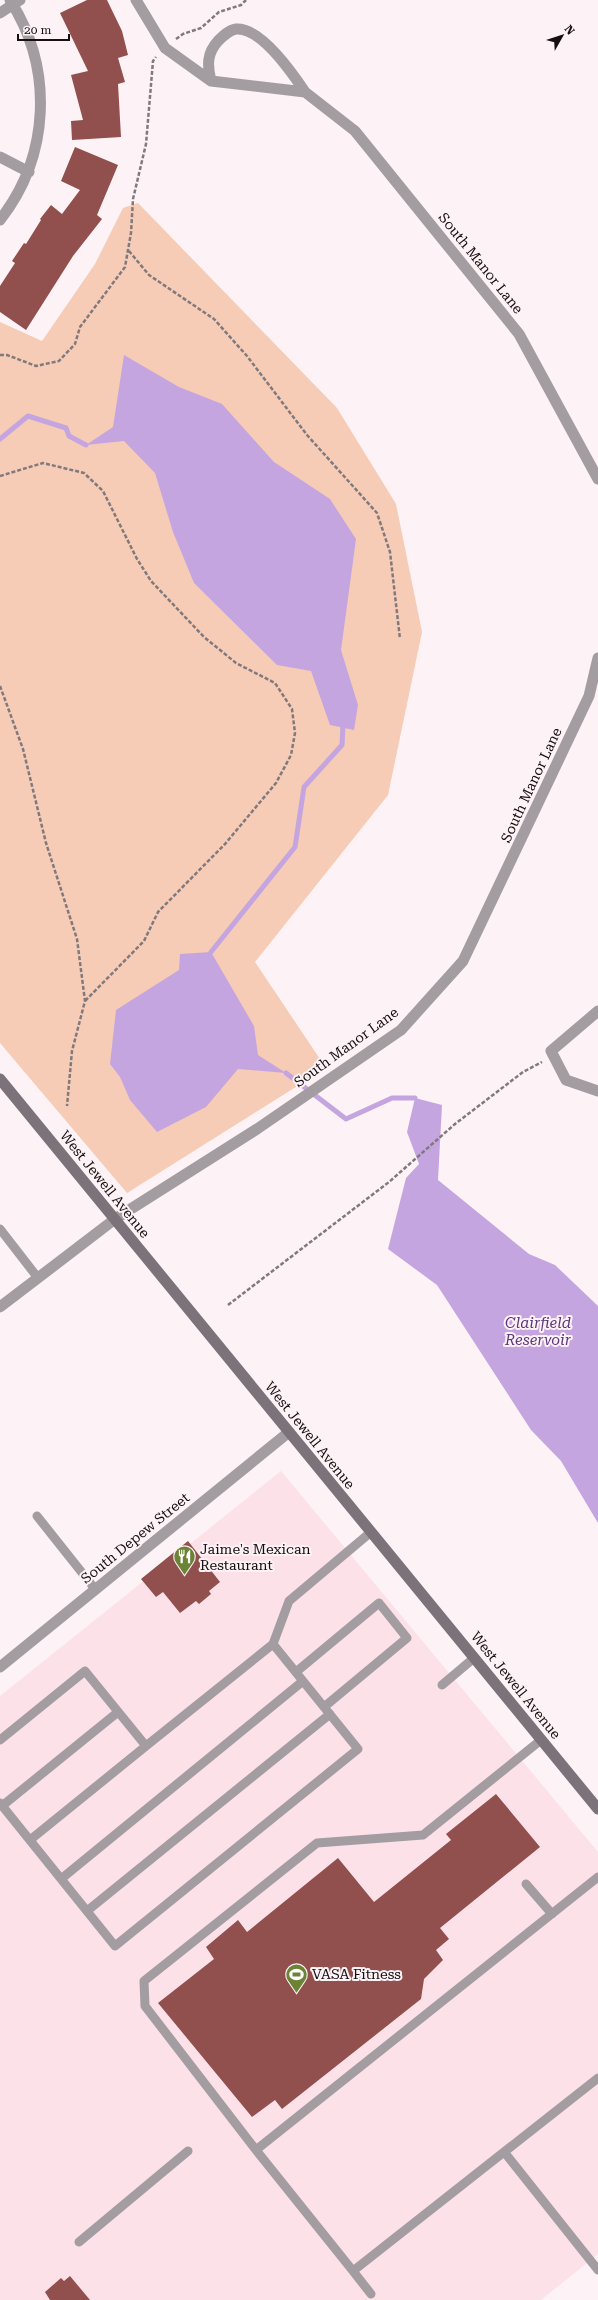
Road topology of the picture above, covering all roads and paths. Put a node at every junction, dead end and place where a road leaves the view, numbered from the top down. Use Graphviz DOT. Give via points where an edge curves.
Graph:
graph roads {
  1 [pos="136,0"];
  2 [pos="246,0"];
  3 [pos="14,1"];
  4 [pos="0,13"];
  5 [pos="165,48"];
  6 [pos="211,80"];
  7 [pos="305,92"];
  8 [pos="0,157"];
  9 [pos="29,172"];
  10 [pos="0,220"];
  11 [pos="128,250"];
  12 [pos="0,355"];
  13 [pos="0,476"];
  14 [pos="598,479"];
  15 [pos="400,639"];
  16 [pos="598,658"];
  17 [pos="0,686"];
  18 [pos="85,1001"];
  19 [pos="598,1011"];
  20 [pos="552,1054"];
  21 [pos="0,1079"];
  22 [pos="598,1090"];
  23 [pos="67,1106"];
  24 [pos="115,1219"];
  25 [pos="0,1229"];
  26 [pos="38,1278"];
  27 [pos="228,1305"];
  28 [pos="0,1307"];
  29 [pos="289,1432"];
  30 [pos="37,1516"];
  31 [pos="371,1532"];
  32 [pos="95,1589"];
  33 [pos="273,1644"];
  34 [pos="474,1658"];
  35 [pos="0,1667"];
  36 [pos="296,1672"];
  37 [pos="303,1681"];
  38 [pos="442,1685"];
  39 [pos="327,1711"];
  40 [pos="118,1712"];
  41 [pos="0,1740"];
  42 [pos="541,1740"];
  43 [pos="146,1746"];
  44 [pos="1,1805"];
  45 [pos="598,1809"];
  46 [pos="30,1840"];
  47 [pos="598,1877"];
  48 [pos="61,1879"];
  49 [pos="526,1884"];
  50 [pos="87,1911"];
  51 [pos="552,1914"];
  52 [pos="598,2078"];
  53 [pos="256,2150"];
  54 [pos="188,2151"];
  55 [pos="504,2153"];
  56 [pos="78,2242"];
  57 [pos="598,2270"];
  58 [pos="353,2271"];
  59 [pos="371,2294"];
  1 -- 5 [label="street"];
  2 -- 5 [label="path" via="241,5 219,12 201,28 183,34"];
  3 -- 4 [label="street"];
  3 -- 9 [label="street" via="36,58 40,101 40,132"];
  5 -- 6 [label="street"];
  5 -- 11 [label="path" via="153,61 146,144 133,199"];
  6 -- 7 [label="street"];
  6 -- 7 [label="street, South Manor Lane" via="208,70 209,54 226,33 236,29 246,30 274,52"];
  7 -- 14 [label="street, South Manor Lane" via="355,131 519,334"];
  8 -- 9 [label="street"];
  9 -- 10 [label="street"];
  11 -- 12 [label="path" via="125,267 80,327 75,344 60,361 36,366 7,355"];
  11 -- 15 [label="path" via="148,275 214,319 247,356 307,435 377,513 390,552"];
  13 -- 18 [label="path" via="43,463 84,473 103,491 151,582 180,614 236,663 274,683 292,709 295,733 291,755 276,783 226,844 158,912 144,941"];
  16 -- 24 [label="street, South Manor Lane" via="588,696 463,961 401,1030 272,1119"];
  17 -- 18 [label="path" via="23,749 46,843 77,939"];
  18 -- 23 [label="path" via="72,1051"];
  19 -- 20 [label="street"];
  20 -- 22 [label="street" via="566,1080"];
  20 -- 27 [label="path" via="523,1072 455,1124 389,1182"];
  21 -- 24 [label="main road, West Jewell Avenue"];
  24 -- 26 [label="street, South Manor Lane"];
  24 -- 29 [label="main road, West Jewell Avenue"];
  25 -- 26 [label="lane"];
  26 -- 28 [label="street, South Manor Lane"];
  29 -- 31 [label="main road, West Jewell Avenue"];
  29 -- 32 [label="street, South Depew Street"];
  30 -- 32 [label="lane"];
  31 -- 33 [label="lane" via="289,1601"];
  31 -- 34 [label="main road, West Jewell Avenue"];
  32 -- 35 [label="street, South Depew Street"];
  33 -- 36 [label="lane"];
  33 -- 43 [label="lane"];
  34 -- 38 [label="lane"];
  34 -- 42 [label="main road, West Jewell Avenue"];
  36 -- 37 [label="lane"];
  36 -- 39 [label="lane" via="379,1603 407,1638"];
  37 -- 39 [label="lane"];
  37 -- 48 [label="lane"];
  39 -- 50 [label="lane"];
  39 -- 50 [label="lane" via="358,1749 115,1946"];
  40 -- 41 [label="lane" via="85,1671"];
  40 -- 43 [label="lane"];
  40 -- 44 [label="lane"];
  42 -- 45 [label="main road, West Jewell Avenue"];
  42 -- 53 [label="lane" via="423,1835 317,1843 144,1981 145,2006"];
  43 -- 46 [label="lane"];
  44 -- 46 [label="lane"];
  46 -- 48 [label="lane"];
  47 -- 51 [label="lane"];
  48 -- 50 [label="lane"];
  49 -- 51 [label="lane"];
  51 -- 53 [label="lane"];
  52 -- 55 [label="lane"];
  53 -- 58 [label="lane"];
  54 -- 56 [label="lane"];
  55 -- 57 [label="lane"];
  55 -- 58 [label="lane"];
  58 -- 59 [label="lane"];
}
